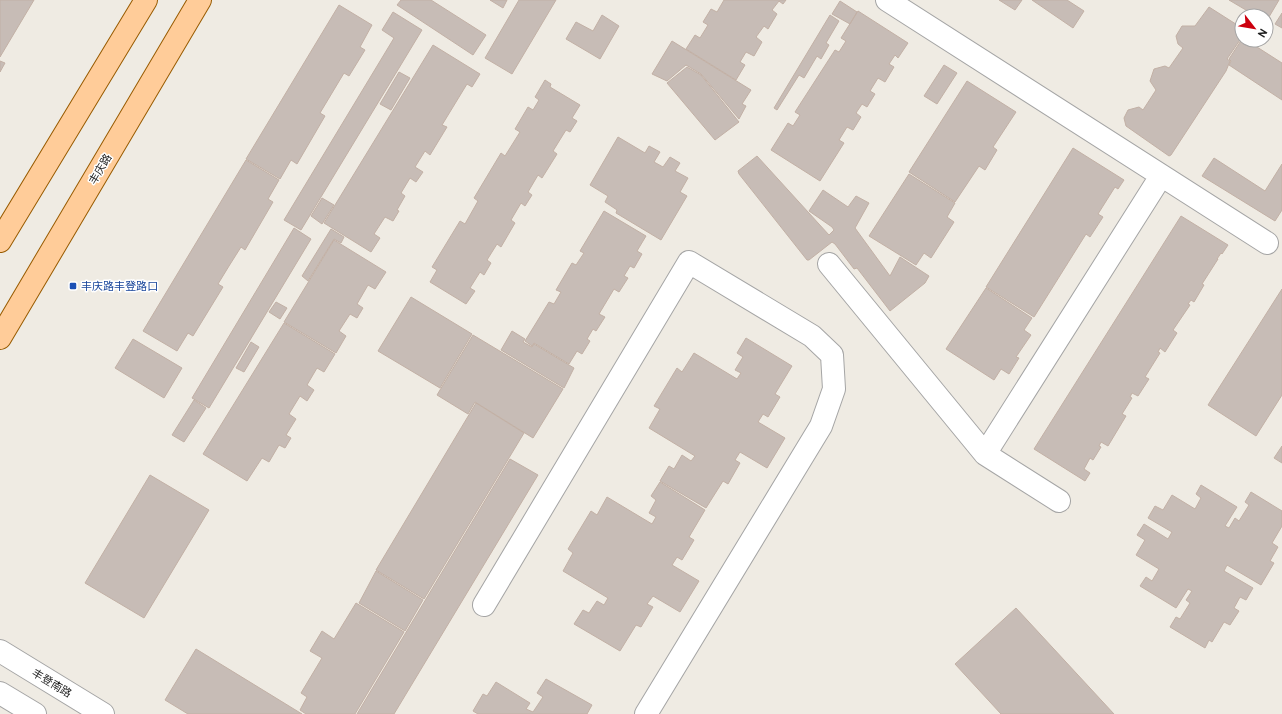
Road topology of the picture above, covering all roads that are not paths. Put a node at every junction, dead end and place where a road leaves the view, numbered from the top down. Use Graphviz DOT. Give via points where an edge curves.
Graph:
graph roads {
  1 [pos="146,0"];
  2 [pos="200,0"];
  3 [pos="887,0"];
  4 [pos="1161,176"];
  5 [pos="0,241"];
  6 [pos="1268,243"];
  7 [pos="830,264"];
  8 [pos="0,338"];
  9 [pos="985,454"];
  10 [pos="1059,501"];
  11 [pos="484,605"];
  12 [pos="0,651"];
  13 [pos="0,693"];
  14 [pos="36,714"];
  15 [pos="103,714"];
  16 [pos="646,714"];
  1 -- 5 [label="main road"];
  2 -- 8 [label="main road, 丰庆路"];
  3 -- 4 [label="street"];
  4 -- 6 [label="street"];
  4 -- 9 [label="street"];
  7 -- 9 [label="street"];
  9 -- 10 [label="street"];
  11 -- 16 [label="street" via="689,262 812,336 832,355 834,389 821,426"];
  12 -- 15 [label="street, 丰登南路"];
  13 -- 14 [label="street"];
}
